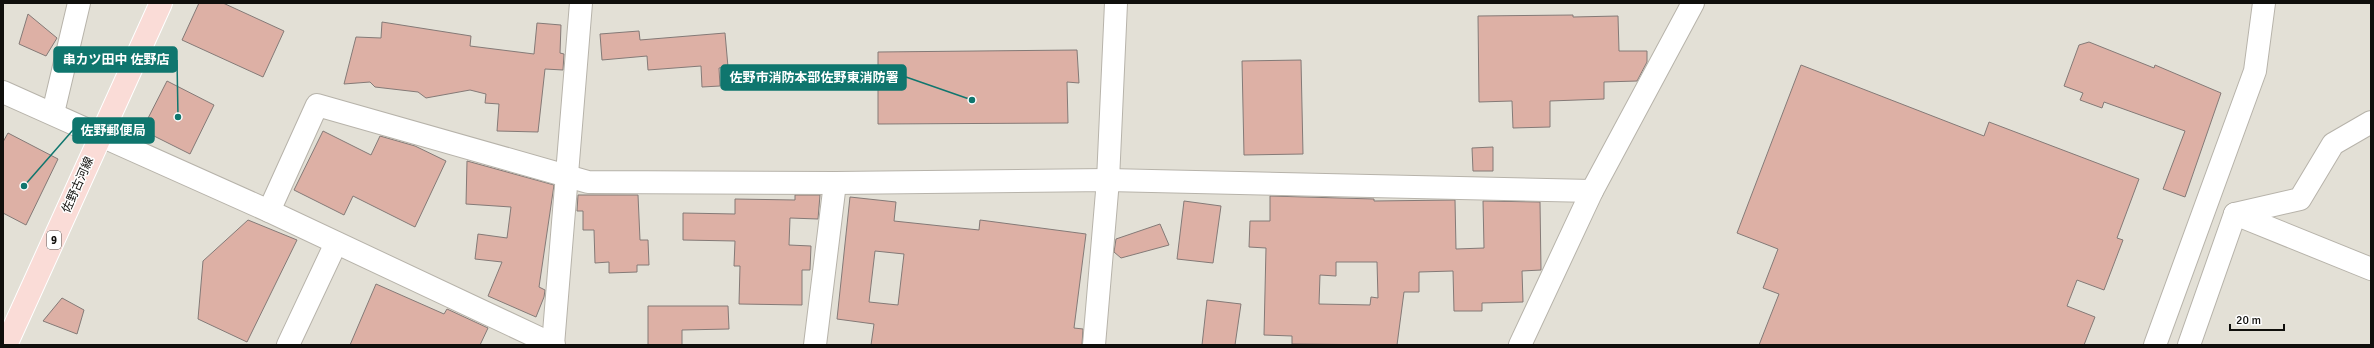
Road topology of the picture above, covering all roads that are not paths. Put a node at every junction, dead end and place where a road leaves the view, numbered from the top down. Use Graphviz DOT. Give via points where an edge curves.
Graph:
graph roads {
  1 [pos="79,3"];
  2 [pos="161,3"];
  3 [pos="581,3"];
  4 [pos="1116,3"];
  5 [pos="1693,3"];
  6 [pos="2264,3"];
  7 [pos="3,92"];
  8 [pos="53,113"];
  9 [pos="2371,122"];
  10 [pos="101,134"];
  11 [pos="566,176"];
  12 [pos="1108,180"];
  13 [pos="835,183"];
  14 [pos="1592,191"];
  15 [pos="269,211"];
  16 [pos="2235,214"];
  17 [pos="336,243"];
  18 [pos="2371,269"];
  19 [pos="6,345"];
  20 [pos="288,345"];
  21 [pos="553,345"];
  22 [pos="816,345"];
  23 [pos="1094,345"];
  24 [pos="1520,345"];
  25 [pos="2155,345"];
  26 [pos="2189,345"];
  1 -- 8 [label="street"];
  2 -- 10 [label="main road, 佐野古河線 / 9"];
  3 -- 11 [label="street"];
  4 -- 12 [label="street"];
  5 -- 14 [label="street"];
  6 -- 25 [label="street" via="2255,71"];
  7 -- 8 [label="street"];
  8 -- 10 [label="street"];
  9 -- 16 [label="street" via="2332,144 2300,199"];
  10 -- 15 [label="street"];
  10 -- 19 [label="main road, 佐野古河線 / 9"];
  11 -- 13 [label="street" via="588,182"];
  11 -- 15 [label="street" via="317,105"];
  11 -- 21 [label="street"];
  12 -- 13 [label="street"];
  12 -- 14 [label="street"];
  12 -- 23 [label="street"];
  13 -- 22 [label="street"];
  14 -- 24 [label="street"];
  15 -- 17 [label="street"];
  16 -- 18 [label="street"];
  16 -- 26 [label="street"];
  17 -- 20 [label="street"];
  17 -- 21 [label="street"];
}
